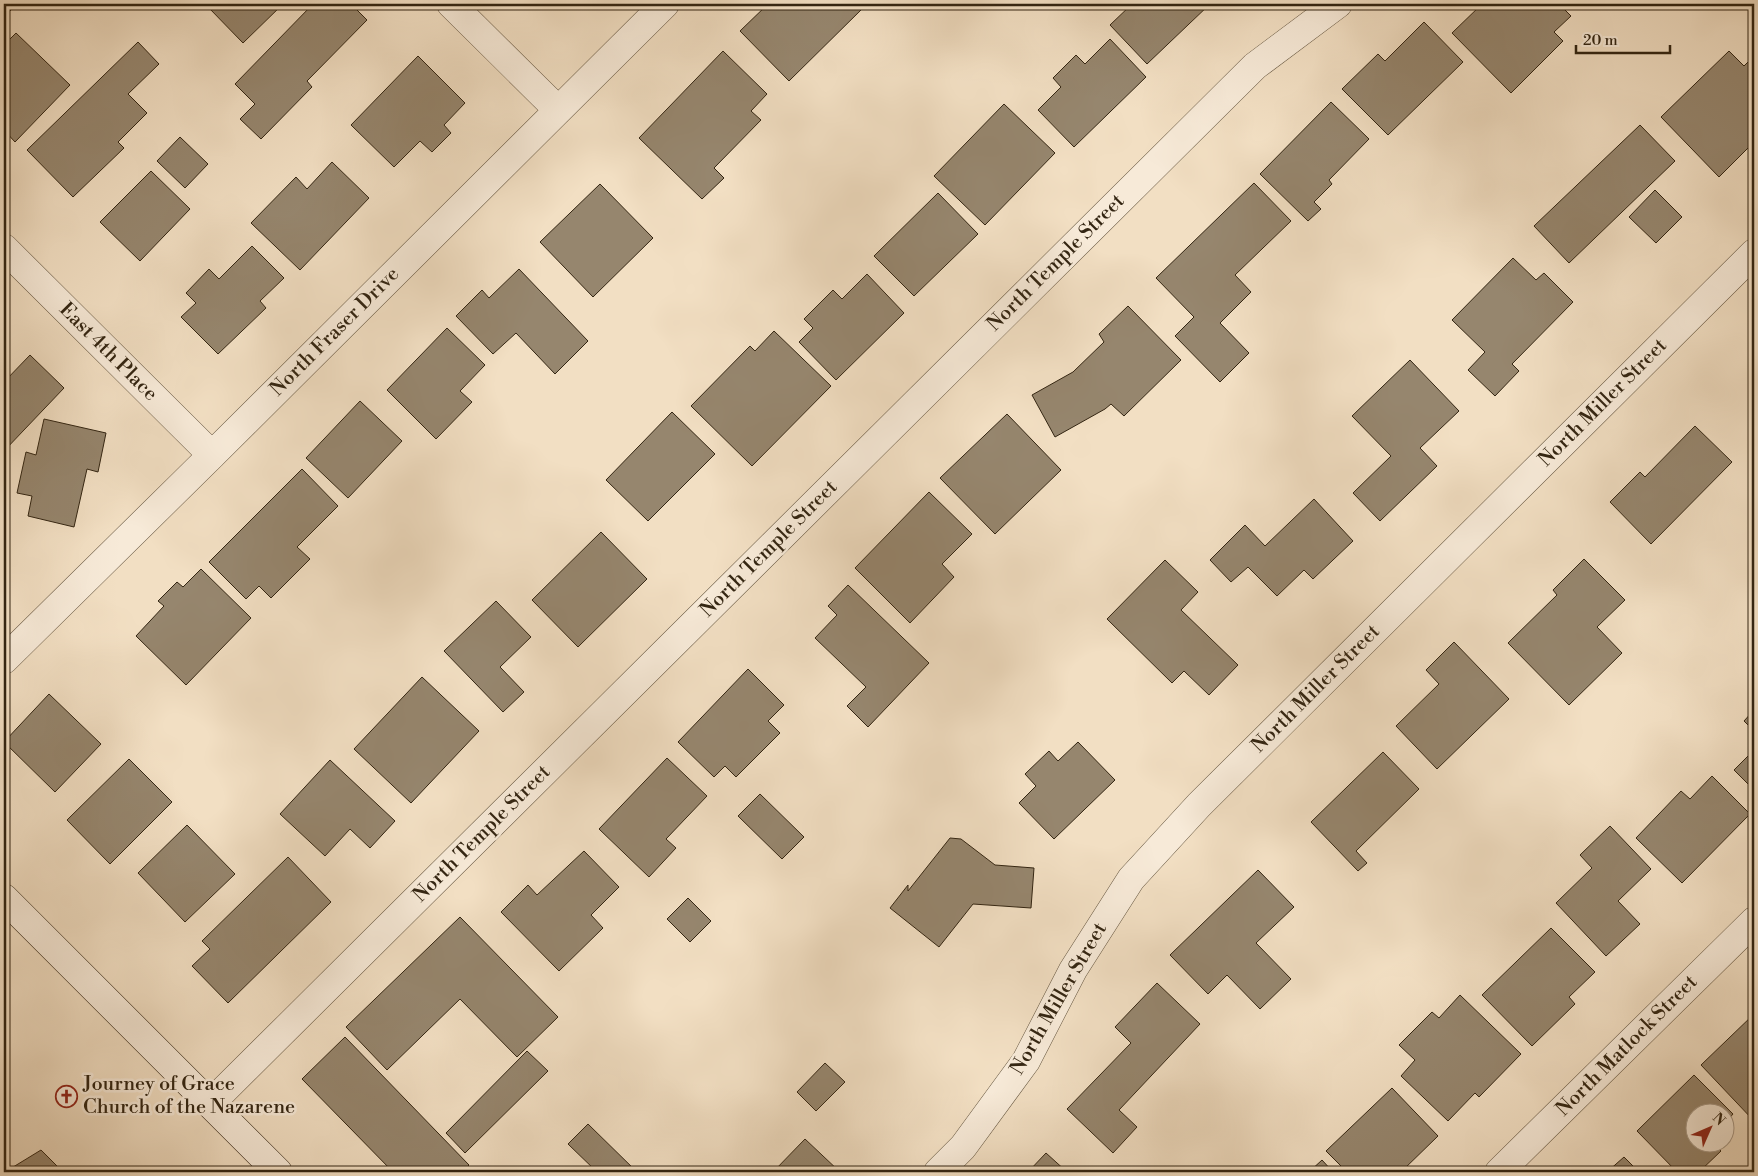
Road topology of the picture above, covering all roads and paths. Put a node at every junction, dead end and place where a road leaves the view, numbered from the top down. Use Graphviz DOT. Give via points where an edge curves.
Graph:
graph roads {
  1 [pos="451,4"];
  2 [pos="664,4"];
  3 [pos="1338,4"];
  4 [pos="558,110"];
  5 [pos="4,248"];
  6 [pos="1754,253"];
  7 [pos="212,456"];
  8 [pos="4,660"];
  9 [pos="4,898"];
  10 [pos="1754,921"];
  11 [pos="210,1104"];
  12 [pos="278,1172"];
  13 [pos="938,1172"];
  14 [pos="1499,1172"];
  1 -- 4 [label="street"];
  2 -- 4 [label="street, North Fraser Drive"];
  3 -- 11 [label="street, North Temple Street" via="1255,66"];
  4 -- 7 [label="street, North Fraser Drive"];
  5 -- 7 [label="street, East 4th Place"];
  6 -- 13 [label="street, North Miller Street" via="1199,805 1131,880 1073,970 1026,1061 963,1148"];
  7 -- 8 [label="street, North Fraser Drive"];
  9 -- 11 [label="street"];
  10 -- 14 [label="street, North Matlock Street"];
  11 -- 12 [label="street"];
}
